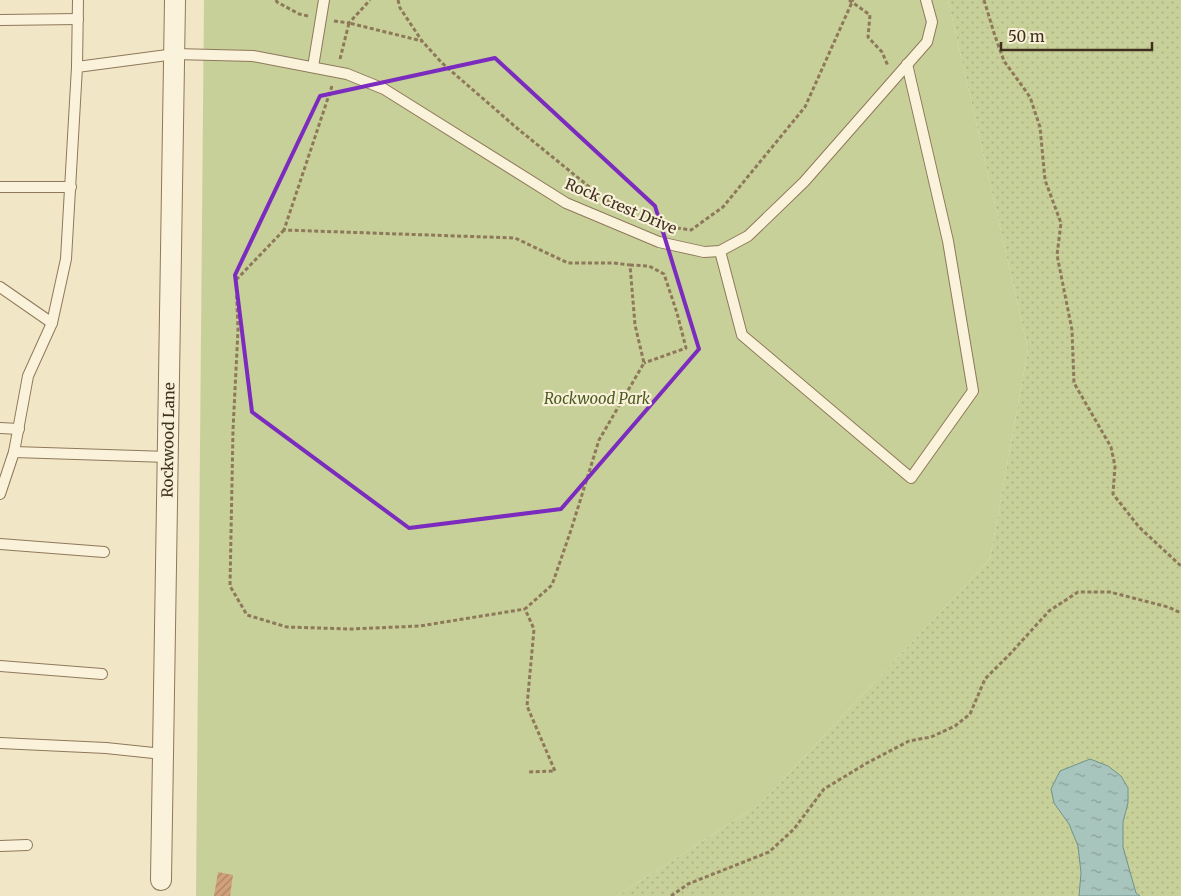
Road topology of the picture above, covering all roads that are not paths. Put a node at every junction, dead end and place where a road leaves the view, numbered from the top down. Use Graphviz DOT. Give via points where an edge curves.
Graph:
graph roads {
  1 [pos="78,0"];
  2 [pos="175,0"];
  3 [pos="324,0"];
  4 [pos="926,0"];
  5 [pos="78,19"];
  6 [pos="0,20"];
  7 [pos="175,54"];
  8 [pos="907,64"];
  9 [pos="313,67"];
  10 [pos="77,68"];
  11 [pos="0,186"];
  12 [pos="71,187"];
  13 [pos="720,251"];
  14 [pos="0,287"];
  15 [pos="52,323"];
  16 [pos="0,428"];
  17 [pos="18,429"];
  18 [pos="14,452"];
  19 [pos="168,457"];
  20 [pos="0,494"];
  21 [pos="0,544"];
  22 [pos="104,552"];
  23 [pos="0,666"];
  24 [pos="102,674"];
  25 [pos="0,743"];
  26 [pos="163,754"];
  27 [pos="27,845"];
  28 [pos="0,846"];
  29 [pos="161,880"];
  1 -- 5 [label="lane"];
  2 -- 7 [label="street, Rockwood Lane"];
  3 -- 9 [label="lane"];
  4 -- 8 [label="lane" via="932,22 927,42"];
  5 -- 6 [label="lane"];
  5 -- 10 [label="lane"];
  7 -- 9 [label="lane, Rock Crest Drive" via="253,56"];
  7 -- 10 [label="lane, Rock Crest Drive"];
  7 -- 19 [label="street, Rockwood Lane"];
  8 -- 13 [label="lane" via="804,182 748,236"];
  8 -- 13 [label="lane" via="948,241 973,391 911,478 742,334"];
  9 -- 13 [label="lane, Rock Crest Drive" via="347,74 384,89 566,202 659,242 704,252"];
  10 -- 12 [label="lane"];
  11 -- 12 [label="lane"];
  12 -- 15 [label="lane" via="66,259"];
  14 -- 15 [label="lane"];
  15 -- 17 [label="lane" via="28,376"];
  16 -- 17 [label="lane"];
  17 -- 18 [label="lane"];
  18 -- 19 [label="lane"];
  18 -- 20 [label="lane"];
  19 -- 26 [label="street, Rockwood Lane"];
  21 -- 22 [label="lane"];
  23 -- 24 [label="lane"];
  25 -- 26 [label="lane"];
  26 -- 29 [label="street, Rockwood Lane"];
  27 -- 28 [label="lane"];
}
